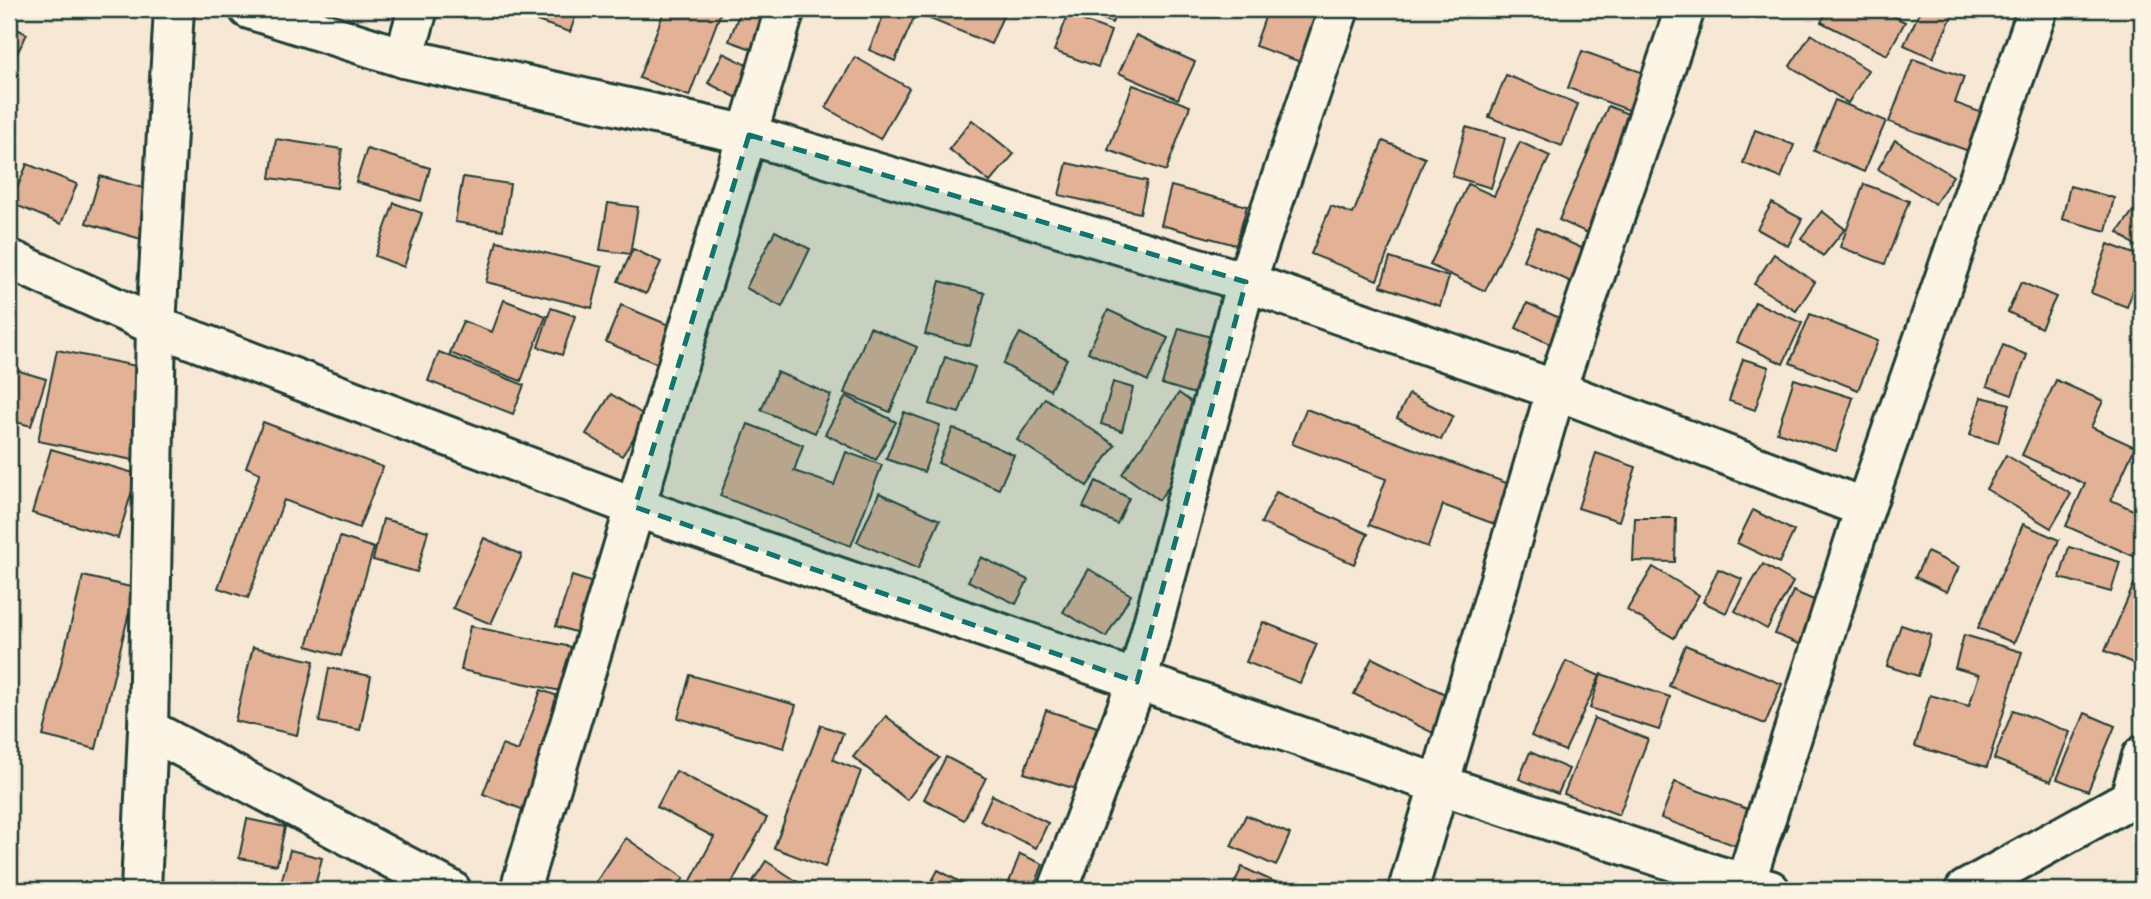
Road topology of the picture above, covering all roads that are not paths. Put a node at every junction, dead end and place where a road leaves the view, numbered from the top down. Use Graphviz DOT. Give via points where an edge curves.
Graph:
graph roads {
  1 [pos="174,9"];
  2 [pos="249,9"];
  3 [pos="418,9"];
  4 [pos="785,9"];
  5 [pos="1339,9"];
  6 [pos="1685,9"];
  7 [pos="2038,9"];
  8 [pos="404,58"];
  9 [pos="749,135"];
  10 [pos="9,259"];
  11 [pos="1246,282"];
  12 [pos="156,326"];
  13 [pos="1556,390"];
  14 [pos="635,507"];
  15 [pos="1865,508"];
  16 [pos="1137,682"];
  17 [pos="148,729"];
  18 [pos="2142,756"];
  19 [pos="1438,784"];
  20 [pos="2136,795"];
  21 [pos="1753,888"];
  22 [pos="141,890"];
  23 [pos="451,890"];
  24 [pos="520,890"];
  25 [pos="1058,890"];
  26 [pos="1408,890"];
  27 [pos="1965,890"];
  1 -- 12 [label="street"];
  2 -- 8 [label="street"];
  3 -- 8 [label="street"];
  4 -- 9 [label="street"];
  5 -- 11 [label="street"];
  6 -- 13 [label="street"];
  7 -- 15 [label="street"];
  8 -- 9 [label="street"];
  9 -- 11 [label="street"];
  9 -- 14 [label="street"];
  10 -- 12 [label="street"];
  11 -- 13 [label="street"];
  11 -- 16 [label="street"];
  12 -- 14 [label="street"];
  12 -- 17 [label="street"];
  13 -- 15 [label="street"];
  13 -- 19 [label="street"];
  14 -- 16 [label="street"];
  14 -- 24 [label="street"];
  15 -- 21 [label="street"];
  16 -- 19 [label="street"];
  16 -- 25 [label="street"];
  17 -- 22 [label="street"];
  17 -- 23 [label="street"];
  18 -- 20 [label="street"];
  19 -- 21 [label="street"];
  19 -- 26 [label="street"];
  20 -- 27 [label="street"];
}
